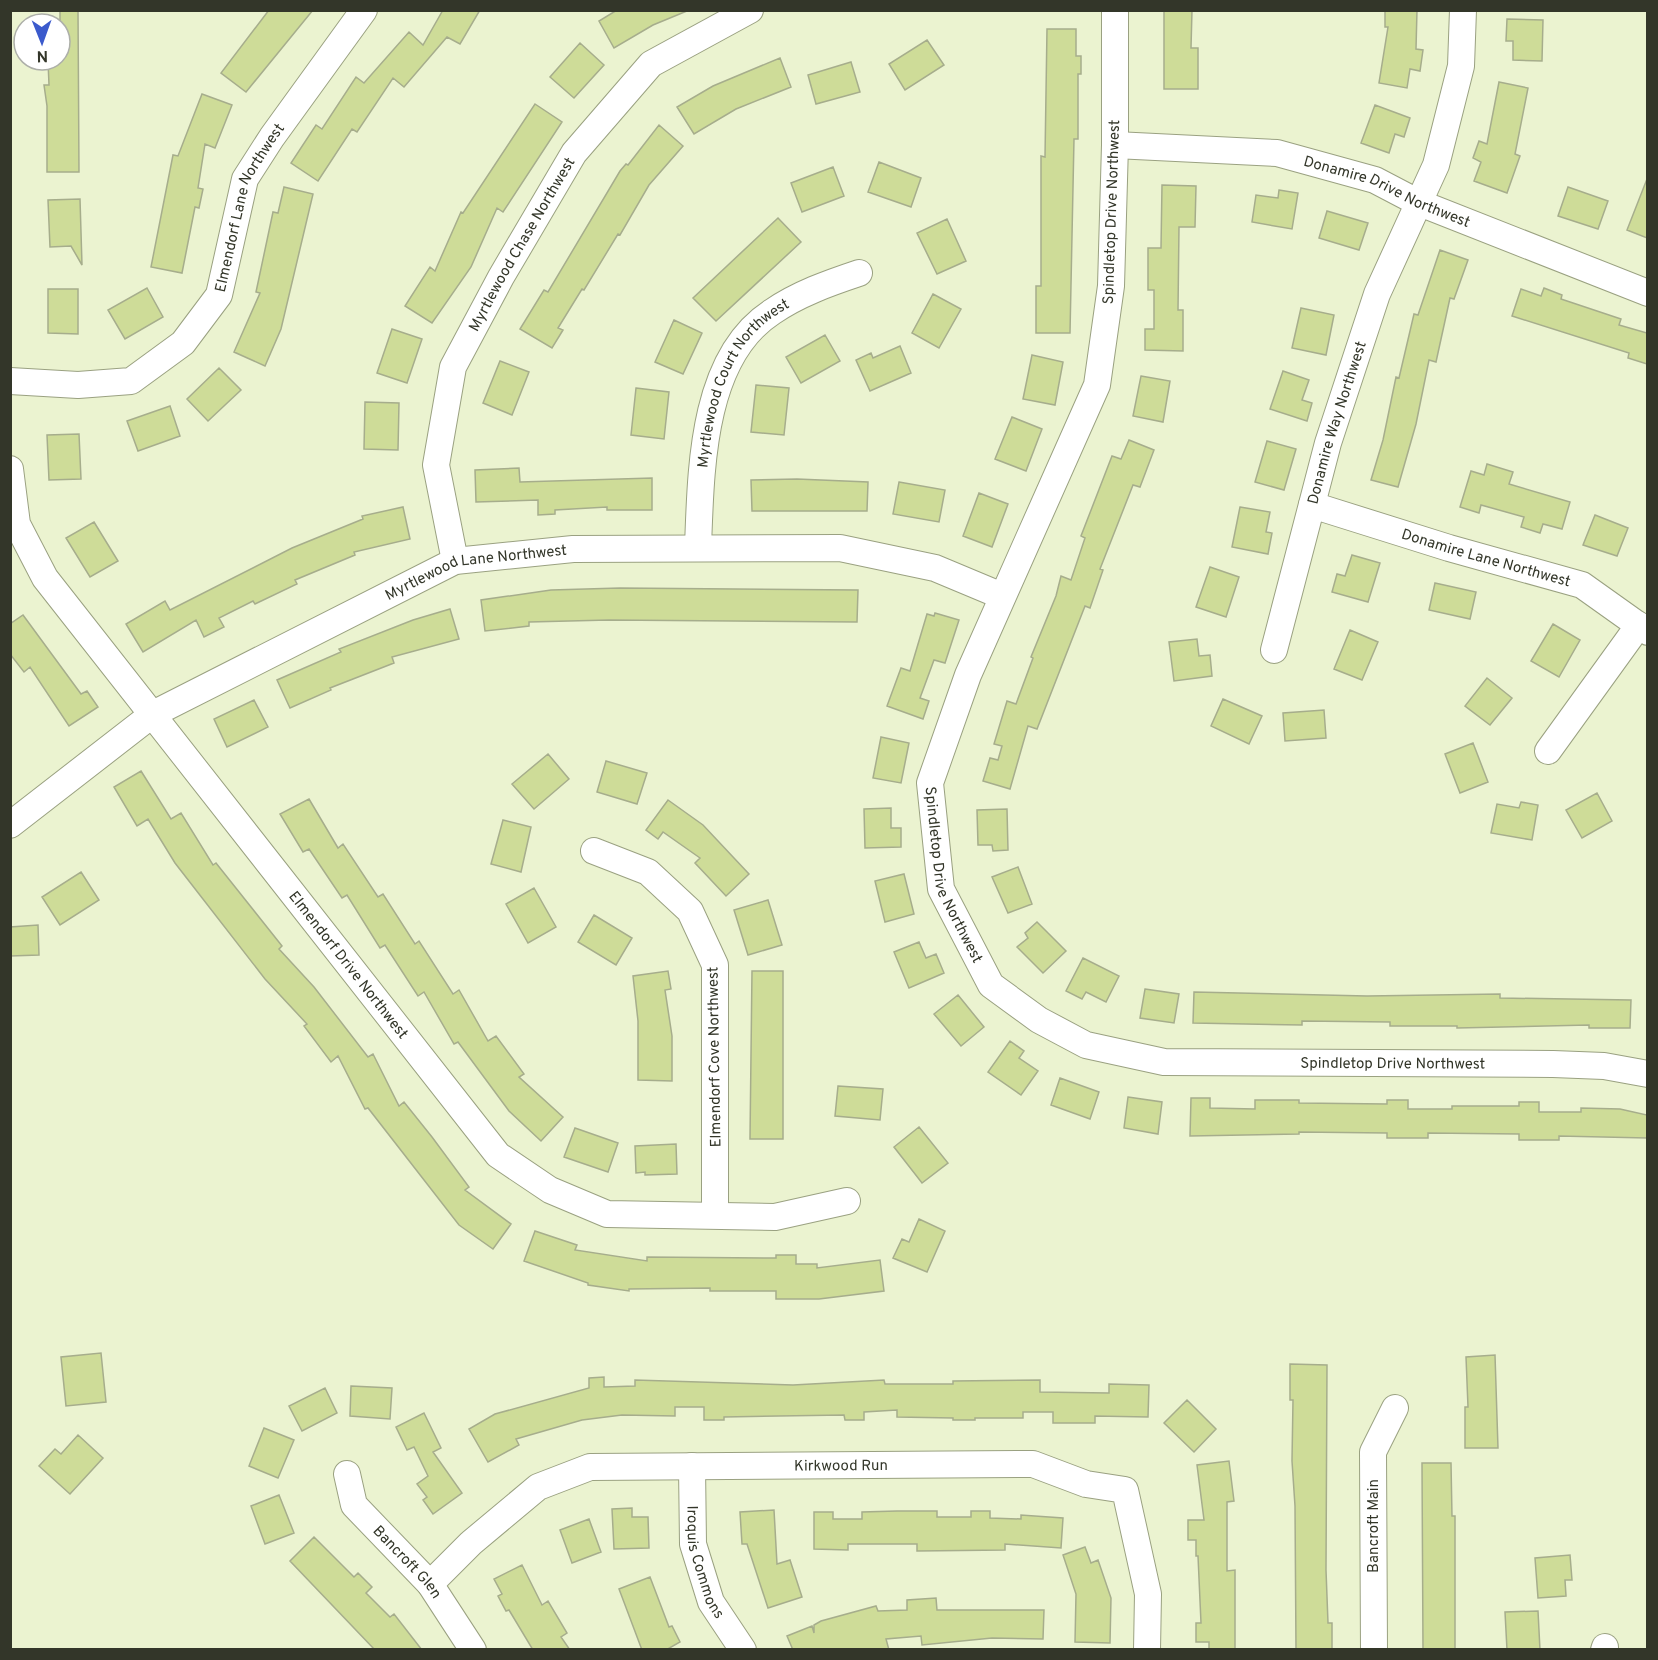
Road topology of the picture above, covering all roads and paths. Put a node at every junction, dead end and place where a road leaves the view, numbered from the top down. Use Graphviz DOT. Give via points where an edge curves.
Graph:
graph roads {
  1 [pos="364,10"];
  2 [pos="750,10"];
  3 [pos="1115,10"];
  4 [pos="1463,10"];
  5 [pos="1115,145"];
  6 [pos="1418,202"];
  7 [pos="859,273"];
  8 [pos="1647,293"];
  9 [pos="10,381"];
  10 [pos="10,469"];
  11 [pos="1312,505"];
  12 [pos="698,547"];
  13 [pos="455,561"];
  14 [pos="1002,596"];
  15 [pos="1643,628"];
  16 [pos="1274,650"];
  17 [pos="153,714"];
  18 [pos="1548,751"];
  19 [pos="10,825"];
  20 [pos="594,851"];
  21 [pos="1647,1074"];
  22 [pos="847,1201"];
  23 [pos="715,1215"];
  24 [pos="1395,1408"];
  25 [pos="692,1466"];
  26 [pos="347,1474"];
  27 [pos="430,1584"];
  28 [pos="473,1650"];
  29 [pos="742,1650"];
  30 [pos="1147,1650"];
  31 [pos="1374,1650"];
  1 -- 9 [label="street, Elmendorf Lane Northwest" via="245,179 219,295 183,344 131,381 78,385"];
  2 -- 13 [label="street, Myrtlewood Chase Northwest" via="651,64 574,153 501,277 453,367 436,465"];
  3 -- 5 [label="street, Spindletop Drive Northwest"];
  4 -- 6 [label="street, Donamire Way Northwest" via="1461,66 1436,165"];
  5 -- 6 [label="street, Donamire Drive Northwest" via="1277,153 1375,180"];
  5 -- 14 [label="street, Spindletop Drive Northwest" via="1111,286 1097,385"];
  6 -- 8 [label="street, Donamire Drive Northwest"];
  6 -- 11 [label="street, Donamire Way Northwest" via="1377,294"];
  7 -- 12 [label="street, Myrtlewood Court Northwest" via="818,287 770,312 731,352 710,412"];
  10 -- 17 [label="street, Elmendorf Drive Northwest" via="17,524 45,578"];
  11 -- 15 [label="street, Donamire Lane Northwest" via="1582,585"];
  11 -- 16 [label="street, Donamire Way Northwest"];
  12 -- 13 [label="street, Myrtlewood Lane Northwest" via="573,549"];
  12 -- 14 [label="street, Myrtlewood Lane Northwest" via="840,548 935,568"];
  13 -- 17 [label="street, Myrtlewood Lane Northwest"];
  14 -- 21 [label="street, Spindletop Drive Northwest" via="968,675 930,783 941,889 991,985 1039,1020 1086,1044 1164,1062 1553,1064 1604,1066"];
  15 -- 18 [label="street"];
  17 -- 19 [label="street, Myrtlewood Lane Northwest"];
  17 -- 23 [label="street, Elmendorf Drive Northwest" via="498,1155 550,1190 607,1214"];
  20 -- 23 [label="street, Elmendorf Cove Northwest" via="648,872 690,912 715,965"];
  22 -- 23 [label="street, Elmendorf Drive Northwest" via="775,1216"];
  24 -- 31 [label="street, Bancroft Main" via="1373,1452"];
  25 -- 27 [label="street, Kirkwood Run" via="590,1467 538,1487 471,1543"];
  25 -- 29 [label="street, Iroquis Commons" via="693,1544 711,1602"];
  25 -- 30 [label="street, Kirkwood Run" via="1033,1464 1086,1484 1125,1490 1148,1594"];
  26 -- 27 [label="street, Bancroft Glen" via="354,1505"];
  27 -- 28 [label="street, Bancroft Glen"];
}
